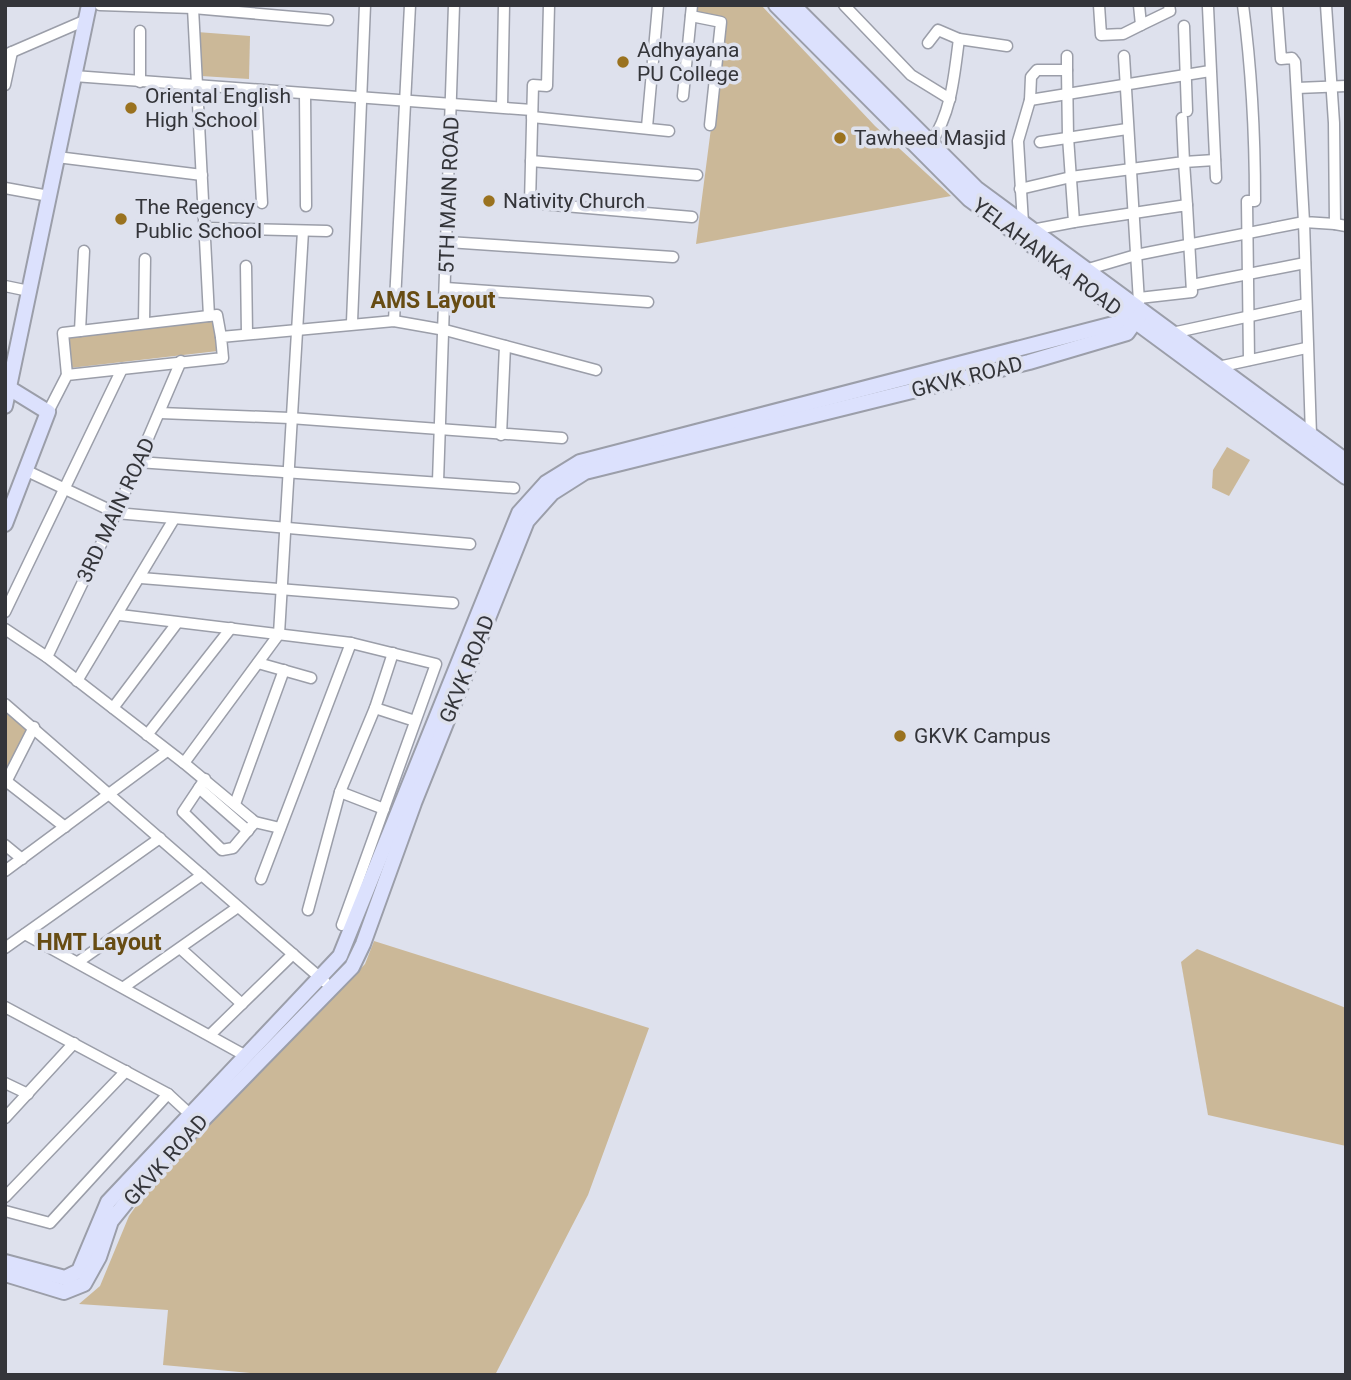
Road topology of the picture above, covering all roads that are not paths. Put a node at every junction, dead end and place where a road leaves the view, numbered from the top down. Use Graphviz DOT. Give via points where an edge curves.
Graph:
graph roads {
  1 [pos="100,5"];
  2 [pos="365,5"];
  3 [pos="410,5"];
  4 [pos="454,5"];
  5 [pos="504,5"];
  6 [pos="549,5"];
  7 [pos="658,5"];
  8 [pos="776,5"];
  9 [pos="793,5"];
  10 [pos="844,5"];
  11 [pos="1099,5"];
  12 [pos="1139,5"];
  13 [pos="1169,5"];
  14 [pos="1243,5"];
  15 [pos="1278,5"];
  16 [pos="1326,5"];
  17 [pos="1208,6"];
  18 [pos="192,8"];
  19 [pos="692,11"];
  20 [pos="88,13"];
  21 [pos="328,20"];
  22 [pos="1141,25"];
  23 [pos="1184,26"];
  24 [pos="140,31"];
  25 [pos="959,39"];
  26 [pos="928,43"];
  27 [pos="1007,46"];
  28 [pos="9,54"];
  29 [pos="1067,56"];
  30 [pos="1124,56"];
  31 [pos="1067,70"];
  32 [pos="1210,71"];
  33 [pos="1186,74"];
  34 [pos="75,76"];
  35 [pos="140,82"];
  36 [pos="1126,83"];
  37 [pos="5,85"];
  38 [pos="198,86"];
  39 [pos="1331,86"];
  40 [pos="1346,86"];
  41 [pos="1297,88"];
  42 [pos="256,91"];
  43 [pos="1066,93"];
  44 [pos="305,94"];
  45 [pos="683,96"];
  46 [pos="361,97"];
  47 [pos="950,99"];
  48 [pos="404,100"];
  49 [pos="1030,100"];
  50 [pos="452,102"];
  51 [pos="502,106"];
  52 [pos="532,113"];
  53 [pos="710,125"];
  54 [pos="647,127"];
  55 [pos="1127,129"];
  56 [pos="669,131"];
  57 [pos="1068,137"];
  58 [pos="1040,142"];
  59 [pos="931,143"];
  60 [pos="57,157"];
  61 [pos="1215,160"];
  62 [pos="531,161"];
  63 [pos="1184,162"];
  64 [pos="1130,168"];
  65 [pos="202,175"];
  66 [pos="697,175"];
  67 [pos="1071,177"];
  68 [pos="1216,178"];
  69 [pos="5,188"];
  70 [pos="1020,189"];
  71 [pos="49,196"];
  72 [pos="262,203"];
  73 [pos="1187,205"];
  74 [pos="306,206"];
  75 [pos="1132,211"];
  76 [pos="692,217"];
  77 [pos="1074,222"];
  78 [pos="1304,222"];
  79 [pos="1340,225"];
  80 [pos="1027,226"];
  81 [pos="205,228"];
  82 [pos="303,231"];
  83 [pos="327,231"];
  84 [pos="1246,234"];
  85 [pos="447,242"];
  86 [pos="1190,245"];
  87 [pos="84,251"];
  88 [pos="1136,255"];
  89 [pos="673,257"];
  90 [pos="145,259"];
  91 [pos="1305,263"];
  92 [pos="246,266"];
  93 [pos="1085,270"];
  94 [pos="1247,276"];
  95 [pos="1192,285"];
  96 [pos="5,286"];
  97 [pos="446,288"];
  98 [pos="29,291"];
  99 [pos="648,302"];
  100 [pos="1306,304"];
  101 [pos="1137,310"];
  102 [pos="209,316"];
  103 [pos="1248,319"];
  104 [pos="394,321"];
  105 [pos="352,322"];
  106 [pos="144,323"];
  107 [pos="296,329"];
  108 [pos="445,330"];
  109 [pos="80,331"];
  110 [pos="1172,333"];
  111 [pos="247,334"];
  112 [pos="220,337"];
  113 [pos="505,346"];
  114 [pos="1306,348"];
  115 [pos="1249,360"];
  116 [pos="181,361"];
  117 [pos="1218,367"];
  118 [pos="122,369"];
  119 [pos="596,370"];
  120 [pos="67,375"];
  121 [pos="9,388"];
  122 [pos="5,406"];
  123 [pos="48,412"];
  124 [pos="160,413"];
  125 [pos="290,418"];
  126 [pos="441,430"];
  127 [pos="501,435"];
  128 [pos="1311,435"];
  129 [pos="562,438"];
  130 [pos="1346,461"];
  131 [pos="138,463"];
  132 [pos="27,471"];
  133 [pos="287,473"];
  134 [pos="1346,477"];
  135 [pos="438,482"];
  136 [pos="64,488"];
  137 [pos="514,488"];
  138 [pos="116,513"];
  139 [pos="174,519"];
  140 [pos="5,524"];
  141 [pos="284,528"];
  142 [pos="470,544"];
  143 [pos="141,578"];
  144 [pos="281,588"];
  145 [pos="453,603"];
  146 [pos="5,612"];
  147 [pos="120,615"];
  148 [pos="177,623"];
  149 [pos="231,628"];
  150 [pos="5,629"];
  151 [pos="279,634"];
  152 [pos="351,643"];
  153 [pos="393,653"];
  154 [pos="47,657"];
  155 [pos="258,663"];
  156 [pos="284,670"];
  157 [pos="311,678"];
  158 [pos="78,681"];
  159 [pos="5,705"];
  160 [pos="113,708"];
  161 [pos="376,708"];
  162 [pos="415,721"];
  163 [pos="34,727"];
  164 [pos="147,735"];
  165 [pos="167,751"];
  166 [pos="184,763"];
  167 [pos="6,782"];
  168 [pos="202,783"];
  169 [pos="340,792"];
  170 [pos="110,794"];
  171 [pos="235,804"];
  172 [pos="384,809"];
  173 [pos="255,822"];
  174 [pos="65,827"];
  175 [pos="280,828"];
  176 [pos="248,831"];
  177 [pos="160,838"];
  178 [pos="5,845"];
  179 [pos="22,859"];
  180 [pos="5,871"];
  181 [pos="202,875"];
  182 [pos="261,879"];
  183 [pos="238,907"];
  184 [pos="308,910"];
  185 [pos="342,925"];
  186 [pos="26,934"];
  187 [pos="5,948"];
  188 [pos="181,949"];
  189 [pos="293,954"];
  190 [pos="78,962"];
  191 [pos="326,984"];
  192 [pos="124,988"];
  193 [pos="242,1004"];
  194 [pos="5,1007"];
  195 [pos="210,1035"];
  196 [pos="74,1043"];
  197 [pos="246,1056"];
  198 [pos="125,1070"];
  199 [pos="5,1083"];
  200 [pos="28,1094"];
  201 [pos="167,1094"];
  202 [pos="5,1118"];
  203 [pos="195,1119"];
  204 [pos="159,1156"];
  205 [pos="5,1197"];
  206 [pos="5,1211"];
  207 [pos="5,1262"];
  208 [pos="5,1274"];
  1 -- 18 [label="street"];
  2 -- 46 [label="street"];
  3 -- 48 [label="street"];
  4 -- 50 [label="street, 5TH MAIN ROAD"];
  5 -- 51 [label="street"];
  6 -- 52 [label="street" via="547,86 533,85"];
  7 -- 54 [label="street"];
  8 -- 101 [label="main road, YELAHANKA ROAD" via="969,199"];
  9 -- 59 [label="main road, YELAHANKA ROAD"];
  10 -- 47 [label="street" via="911,75"];
  11 -- 22 [label="street" via="1101,35 1123,34"];
  12 -- 22 [label="street"];
  13 -- 22 [label="street" via="1170,10"];
  14 -- 84 [label="street" via="1253,82 1255,157 1255,201 1247,201"];
  15 -- 41 [label="street" via="1281,59 1295,60"];
  16 -- 39 [label="street"];
  17 -- 32 [label="street"];
  18 -- 21 [label="street"];
  18 -- 38 [label="street"];
  19 -- 45 [label="street"];
  19 -- 53 [label="street" via="721,22"];
  20 -- 28 [label="street"];
  20 -- 34 [label="main road"];
  23 -- 33 [label="street"];
  24 -- 35 [label="street"];
  25 -- 26 [label="street" via="938,30"];
  25 -- 27 [label="street"];
  25 -- 47 [label="street"];
  28 -- 37 [label="street"];
  29 -- 31 [label="street"];
  30 -- 36 [label="street"];
  31 -- 43 [label="street"];
  31 -- 49 [label="street" via="1032,72"];
  32 -- 33 [label="street"];
  32 -- 61 [label="street"];
  33 -- 36 [label="street"];
  33 -- 63 [label="street"];
  34 -- 35 [label="street"];
  34 -- 60 [label="main road"];
  35 -- 38 [label="street"];
  36 -- 43 [label="street"];
  36 -- 55 [label="street"];
  38 -- 42 [label="street"];
  38 -- 65 [label="street"];
  39 -- 40 [label="street"];
  39 -- 41 [label="street"];
  39 -- 79 [label="street"];
  41 -- 78 [label="street"];
  42 -- 44 [label="street"];
  42 -- 72 [label="street"];
  43 -- 49 [label="street"];
  43 -- 57 [label="street"];
  44 -- 46 [label="street"];
  44 -- 74 [label="street"];
  46 -- 48 [label="street"];
  46 -- 105 [label="street"];
  47 -- 59 [label="street"];
  48 -- 50 [label="street"];
  48 -- 104 [label="street"];
  49 -- 70 [label="street" via="1017,141"];
  50 -- 51 [label="street"];
  50 -- 85 [label="street, 5TH MAIN ROAD"];
  51 -- 52 [label="street"];
  52 -- 54 [label="street"];
  52 -- 62 [label="street"];
  54 -- 56 [label="street"];
  55 -- 57 [label="street"];
  55 -- 64 [label="street"];
  57 -- 58 [label="street"];
  57 -- 67 [label="street"];
  59 -- 80 [label="main road, YELAHANKA ROAD" via="977,189"];
  60 -- 65 [label="street"];
  60 -- 71 [label="main road"];
  61 -- 63 [label="street"];
  61 -- 68 [label="street"];
  62 -- 66 [label="street"];
  62 -- 76 [label="street" via="530,203"];
  63 -- 64 [label="street"];
  63 -- 73 [label="street"];
  64 -- 67 [label="street"];
  64 -- 75 [label="street"];
  65 -- 81 [label="street"];
  67 -- 70 [label="street"];
  67 -- 77 [label="street"];
  69 -- 71 [label="street"];
  70 -- 80 [label="street"];
  71 -- 98 [label="main road"];
  73 -- 75 [label="street"];
  73 -- 86 [label="street"];
  75 -- 77 [label="street"];
  75 -- 88 [label="street"];
  77 -- 80 [label="street"];
  78 -- 79 [label="street"];
  78 -- 84 [label="street"];
  78 -- 91 [label="street"];
  80 -- 93 [label="main road, YELAHANKA ROAD"];
  81 -- 82 [label="street"];
  81 -- 102 [label="street"];
  82 -- 83 [label="street"];
  82 -- 107 [label="street"];
  84 -- 86 [label="street"];
  84 -- 94 [label="street"];
  85 -- 89 [label="street"];
  85 -- 97 [label="street, 5TH MAIN ROAD"];
  86 -- 88 [label="street"];
  86 -- 95 [label="street"];
  87 -- 109 [label="street"];
  88 -- 93 [label="street"];
  88 -- 101 [label="street"];
  90 -- 106 [label="street"];
  91 -- 94 [label="street"];
  91 -- 100 [label="street"];
  92 -- 111 [label="street"];
  93 -- 101 [label="main road, YELAHANKA ROAD"];
  94 -- 95 [label="street"];
  94 -- 103 [label="street"];
  95 -- 101 [label="street" via="1192,292"];
  96 -- 98 [label="street"];
  97 -- 99 [label="street"];
  97 -- 108 [label="street, 5TH MAIN ROAD"];
  98 -- 121 [label="main road"];
  100 -- 103 [label="street"];
  100 -- 114 [label="street"];
  101 -- 110 [label="main road, YELAHANKA ROAD"];
  101 -- 134 [label="main road, YELAHANKA ROAD"];
  101 -- 191 [label="main road, GKVK ROAD" via="1127,333 1029,362 585,472 552,493 527,521 363,944 352,967"];
  102 -- 106 [label="street"];
  102 -- 112 [label="street" via="217,315"];
  103 -- 110 [label="street"];
  103 -- 115 [label="street"];
  104 -- 105 [label="street"];
  104 -- 108 [label="street"];
  105 -- 107 [label="street"];
  106 -- 109 [label="street"];
  107 -- 111 [label="street"];
  107 -- 125 [label="street"];
  108 -- 113 [label="street"];
  108 -- 126 [label="street, 5TH MAIN ROAD"];
  109 -- 120 [label="street" via="63,333"];
  110 -- 117 [label="main road, YELAHANKA ROAD"];
  111 -- 112 [label="street"];
  112 -- 116 [label="street" via="223,358"];
  113 -- 119 [label="street"];
  113 -- 127 [label="street"];
  114 -- 115 [label="street"];
  114 -- 128 [label="street"];
  115 -- 117 [label="street"];
  116 -- 118 [label="street"];
  116 -- 124 [label="street, 3RD MAIN ROAD"];
  117 -- 128 [label="main road, YELAHANKA ROAD"];
  118 -- 120 [label="street"];
  118 -- 136 [label="street"];
  120 -- 123 [label="street"];
  121 -- 122 [label="main road"];
  121 -- 123 [label="main road"];
  123 -- 132 [label="main road"];
  124 -- 125 [label="street"];
  124 -- 131 [label="street, 3RD MAIN ROAD"];
  125 -- 126 [label="street"];
  125 -- 133 [label="street"];
  126 -- 127 [label="street"];
  126 -- 135 [label="street, 5TH MAIN ROAD"];
  127 -- 129 [label="street"];
  128 -- 130 [label="main road, YELAHANKA ROAD"];
  131 -- 133 [label="street"];
  131 -- 138 [label="street, 3RD MAIN ROAD"];
  132 -- 136 [label="street"];
  132 -- 140 [label="main road"];
  133 -- 135 [label="street"];
  133 -- 141 [label="street"];
  135 -- 137 [label="street"];
  136 -- 138 [label="street"];
  136 -- 146 [label="street"];
  138 -- 139 [label="street"];
  138 -- 154 [label="street, 3RD MAIN ROAD"];
  139 -- 141 [label="street"];
  139 -- 143 [label="street"];
  141 -- 142 [label="street"];
  141 -- 144 [label="street"];
  143 -- 144 [label="street"];
  143 -- 147 [label="street"];
  144 -- 145 [label="street"];
  144 -- 151 [label="street"];
  147 -- 148 [label="street"];
  147 -- 158 [label="street"];
  148 -- 149 [label="street"];
  148 -- 160 [label="street"];
  149 -- 151 [label="street"];
  149 -- 164 [label="street"];
  150 -- 154 [label="street"];
  151 -- 152 [label="street"];
  151 -- 155 [label="street"];
  152 -- 153 [label="street"];
  152 -- 175 [label="street"];
  153 -- 161 [label="street"];
  153 -- 162 [label="street" via="436,664"];
  154 -- 158 [label="street"];
  155 -- 156 [label="street"];
  155 -- 166 [label="street"];
  156 -- 157 [label="street"];
  156 -- 171 [label="street"];
  158 -- 160 [label="street"];
  159 -- 163 [label="street"];
  160 -- 164 [label="street"];
  161 -- 162 [label="street"];
  161 -- 169 [label="street"];
  162 -- 172 [label="street"];
  163 -- 167 [label="street"];
  163 -- 170 [label="street"];
  164 -- 165 [label="street"];
  165 -- 166 [label="street"];
  165 -- 170 [label="street"];
  166 -- 168 [label="street"];
  167 -- 174 [label="street"];
  168 -- 171 [label="street"];
  168 -- 176 [label="street"];
  168 -- 176 [label="street" via="183,812 196,827 229,851"];
  169 -- 172 [label="street"];
  169 -- 184 [label="street"];
  170 -- 174 [label="street"];
  170 -- 177 [label="street"];
  171 -- 173 [label="street"];
  172 -- 185 [label="street"];
  173 -- 175 [label="street"];
  173 -- 176 [label="street"];
  174 -- 179 [label="street"];
  175 -- 182 [label="street"];
  177 -- 181 [label="street"];
  177 -- 186 [label="street"];
  178 -- 179 [label="street"];
  179 -- 180 [label="street"];
  181 -- 183 [label="street"];
  181 -- 190 [label="street"];
  183 -- 188 [label="street"];
  183 -- 189 [label="street"];
  186 -- 187 [label="street"];
  186 -- 190 [label="street"];
  188 -- 192 [label="street"];
  188 -- 193 [label="street"];
  189 -- 191 [label="street"];
  189 -- 193 [label="street"];
  190 -- 192 [label="street"];
  191 -- 197 [label="main road, GKVK ROAD"];
  191 -- 203 [label="main road, GKVK ROAD"];
  192 -- 195 [label="street"];
  193 -- 195 [label="street"];
  194 -- 196 [label="street"];
  195 -- 197 [label="street"];
  196 -- 198 [label="street"];
  196 -- 200 [label="street"];
  197 -- 203 [label="main road, GKVK ROAD"];
  198 -- 201 [label="street"];
  198 -- 205 [label="street"];
  199 -- 200 [label="street"];
  200 -- 202 [label="street"];
  201 -- 203 [label="street"];
  201 -- 206 [label="street" via="50,1223"];
  203 -- 204 [label="main road, GKVK ROAD"];
  204 -- 207 [label="main road, GKVK ROAD" via="108,1202 79,1271 65,1278"];
  204 -- 208 [label="main road, GKVK ROAD" via="111,1221 84,1284 64,1292"];
}
